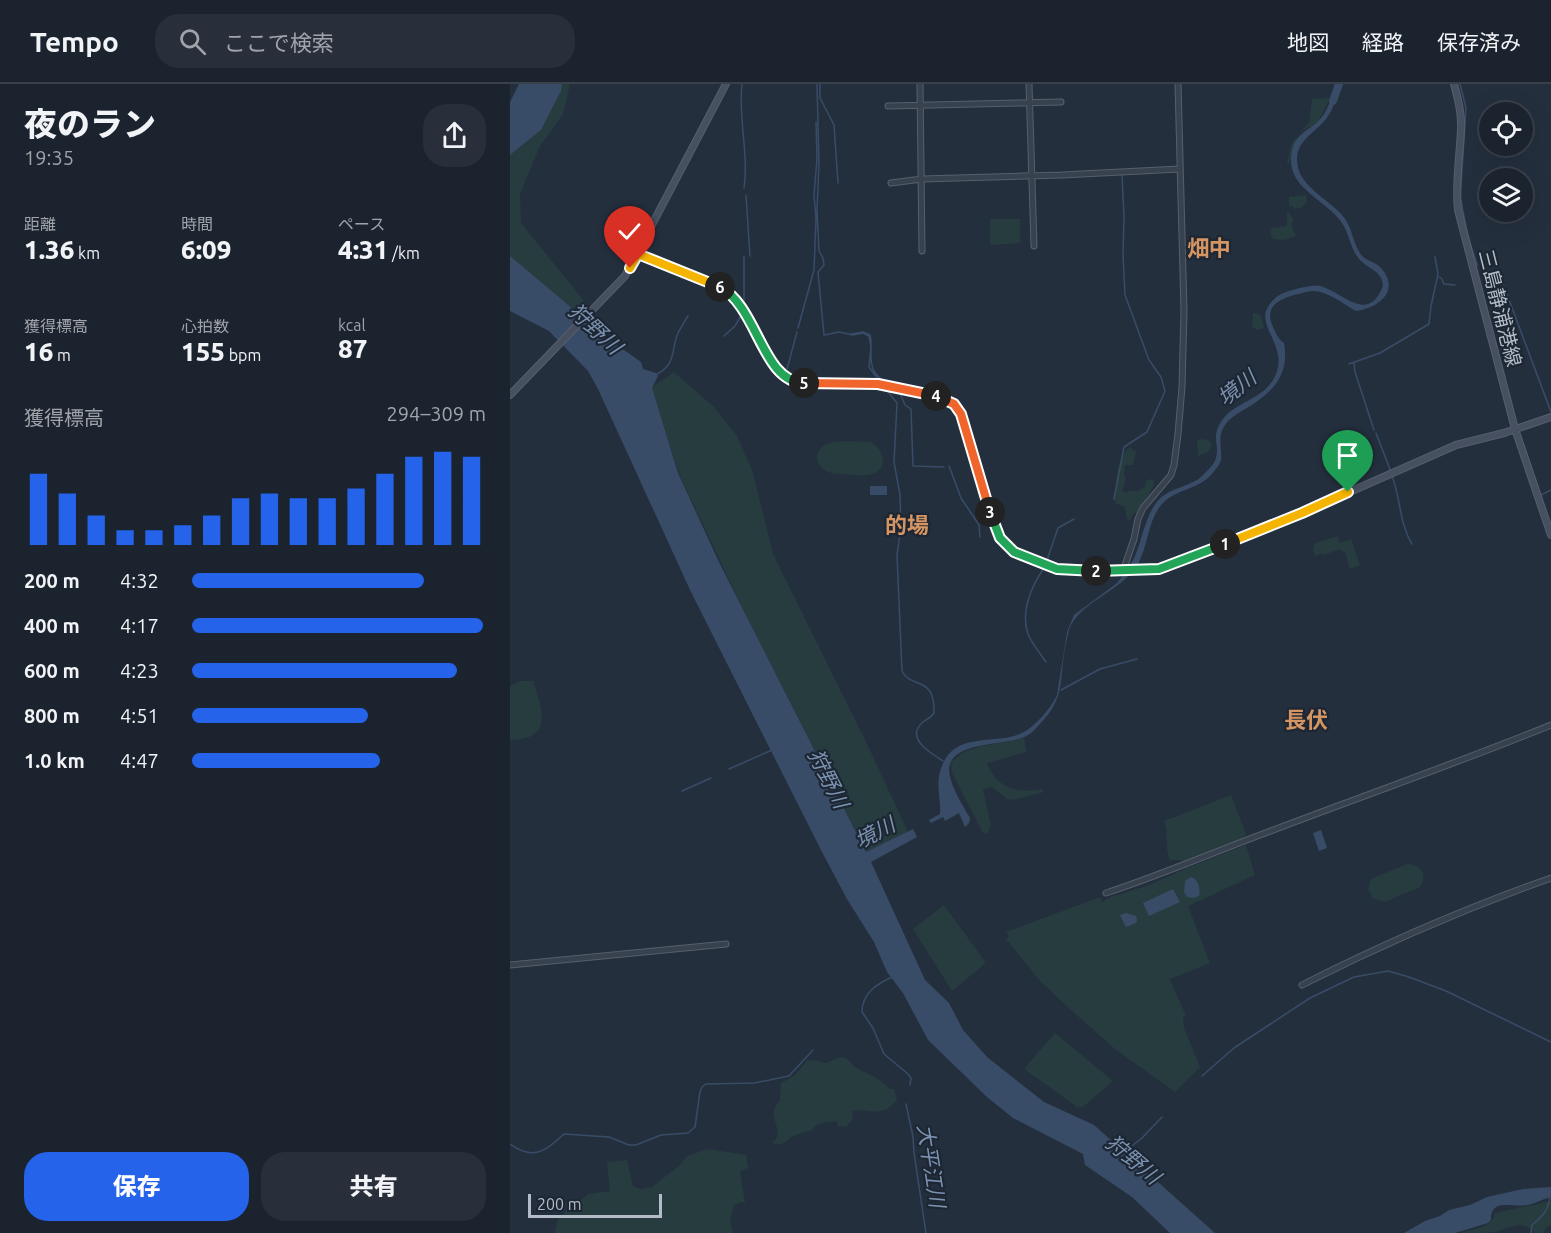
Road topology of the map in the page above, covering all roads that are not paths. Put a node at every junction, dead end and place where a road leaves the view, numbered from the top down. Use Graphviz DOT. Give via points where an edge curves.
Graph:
graph roads {
  1 [pos="726,84"];
  2 [pos="920,84"];
  3 [pos="1029,84"];
  4 [pos="1178,84"];
  5 [pos="1454,84"];
  6 [pos="1061,102"];
  7 [pos="1029,104"];
  8 [pos="920,105"];
  9 [pos="888,106"];
  10 [pos="1180,169"];
  11 [pos="1031,177"];
  12 [pos="922,179"];
  13 [pos="891,183"];
  14 [pos="1034,246"];
  15 [pos="922,251"];
  16 [pos="638,254"];
  17 [pos="510,395"];
  18 [pos="1551,417"];
  19 [pos="1515,429"];
  20 [pos="1551,535"];
  21 [pos="1124,571"];
  22 [pos="1551,725"];
  23 [pos="1551,878"];
  24 [pos="1106,893"];
  25 [pos="726,944"];
  26 [pos="510,965"];
  27 [pos="1302,984"];
  1 -- 16 [label="main road"];
  2 -- 8 [label="street"];
  3 -- 7 [label="street"];
  4 -- 10 [label="street"];
  5 -- 19 [label="main road, 三島静浦港線" via="1461,116 1458,210"];
  6 -- 7 [label="street"];
  7 -- 8 [label="street"];
  7 -- 11 [label="street"];
  8 -- 9 [label="street"];
  8 -- 12 [label="street"];
  10 -- 11 [label="street"];
  10 -- 21 [label="street" via="1184,345 1174,465 1171,475 1143,508"];
  11 -- 12 [label="street"];
  11 -- 14 [label="street"];
  12 -- 13 [label="street"];
  12 -- 15 [label="street"];
  16 -- 17 [label="main road" via="601,303"];
  16 -- 21 [label="main road" via="726,291 751,323 777,371 790,381 887,385 954,404 964,422 995,528 1006,546 1057,569"];
  18 -- 19 [label="main road"];
  19 -- 20 [label="main road, 三島静浦港線"];
  19 -- 21 [label="main road" via="1456,445 1178,563 1159,569"];
  22 -- 24 [label="street"];
  23 -- 27 [label="street" via="1482,903"];
  25 -- 26 [label="street"];
}
